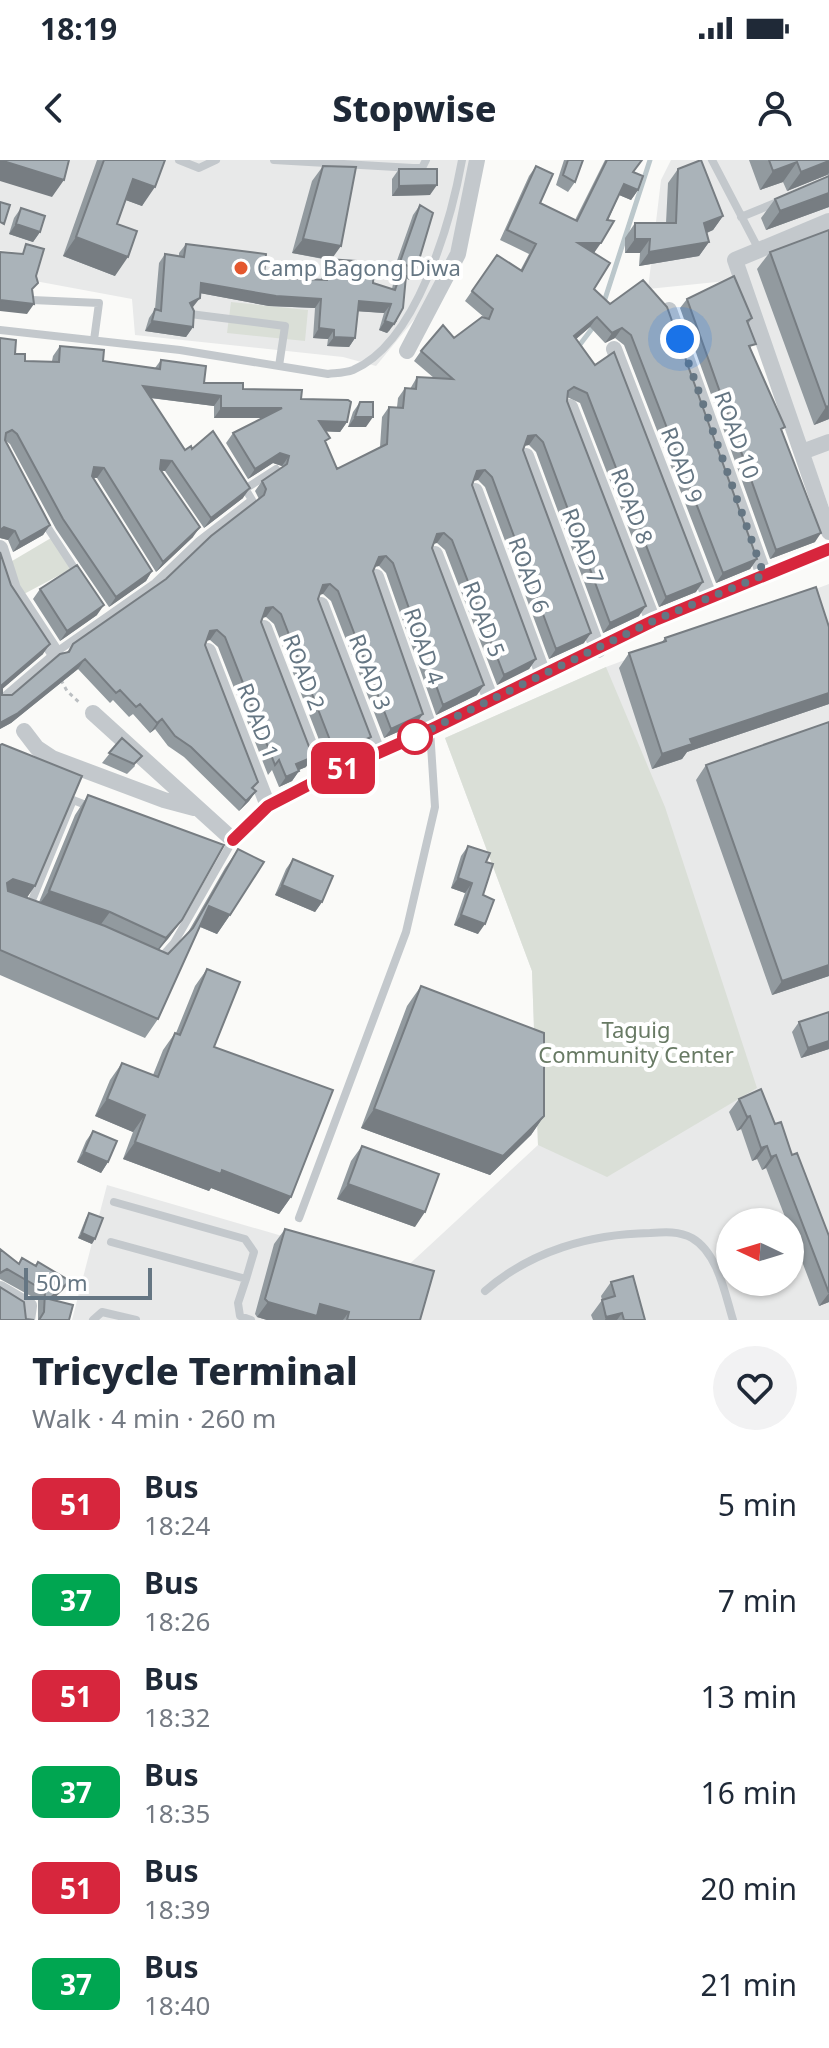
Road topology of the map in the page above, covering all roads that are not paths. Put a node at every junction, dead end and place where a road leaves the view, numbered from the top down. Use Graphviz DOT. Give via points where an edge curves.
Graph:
graph roads {
  1 [pos="179,160"];
  2 [pos="216,160"];
  3 [pos="274,160"];
  4 [pos="426,160"];
  5 [pos="462,160"];
  6 [pos="477,160"];
  7 [pos="712,160"];
  8 [pos="785,199"];
  9 [pos="741,217"];
  10 [pos="829,221"];
  11 [pos="758,248"];
  12 [pos="32,300"];
  13 [pos="669,310"];
  14 [pos="190,314"];
  15 [pos="0,330"];
  16 [pos="94,340"];
  17 [pos="614,349"];
  18 [pos="407,351"];
  19 [pos="279,366"];
  20 [pos="570,407"];
  21 [pos="829,442"];
  22 [pos="802,452"];
  23 [pos="526,456"];
  24 [pos="276,469"];
  25 [pos="239,478"];
  26 [pos="245,489"];
  27 [pos="475,491"];
  28 [pos="37,507"];
  29 [pos="194,526"];
  30 [pos="829,532"];
  31 [pos="202,538"];
  32 [pos="0,548"];
  33 [pos="829,549"];
  34 [pos="435,554"];
  35 [pos="148,571"];
  36 [pos="764,575"];
  37 [pos="376,577"];
  38 [pos="83,581"];
  39 [pos="155,583"];
  40 [pos="709,596"];
  41 [pos="321,605"];
  42 [pos="100,606"];
  43 [pos="108,618"];
  44 [pos="653,621"];
  45 [pos="264,628"];
  46 [pos="598,650"];
  47 [pos="208,651"];
  48 [pos="55,653"];
  49 [pos="543,674"];
  50 [pos="0,700"];
  51 [pos="491,700"];
  52 [pos="93,713"];
  53 [pos="430,730"];
  54 [pos="24,731"];
  55 [pos="378,754"];
  56 [pos="322,778"];
  57 [pos="268,806"];
  58 [pos="201,809"];
  59 [pos="102,812"];
  60 [pos="233,840"];
  61 [pos="205,855"];
  62 [pos="220,861"];
  63 [pos="13,910"];
  64 [pos="26,914"];
  65 [pos="40,919"];
  66 [pos="154,966"];
  67 [pos="114,1202"];
  68 [pos="299,1218"];
  69 [pos="111,1242"];
  70 [pos="246,1279"];
  71 [pos="0,1289"];
  72 [pos="485,1291"];
  73 [pos="130,1319"];
  74 [pos="27,1320"];
  75 [pos="93,1320"];
  76 [pos="251,1320"];
  77 [pos="733,1320"];
  1 -- 2 [label="lane" via="199,168"];
  3 -- 4 [label="lane" via="422,168"];
  5 -- 19 [label="lane" via="434,265 391,337 352,370 328,374"];
  6 -- 18 [label="street" via="458,254"];
  7 -- 9 [label="lane"];
  8 -- 9 [label="lane"];
  9 -- 11 [label="lane"];
  10 -- 11 [label="street"];
  11 -- 22 [label="street" via="735,260"];
  12 -- 16 [label="lane" via="99,303"];
  13 -- 36 [label="street, ROAD 10"];
  14 -- 19 [label="lane" via="285,326"];
  15 -- 16 [label="lane"];
  16 -- 19 [label="lane"];
  17 -- 40 [label="street, ROAD 9"];
  20 -- 44 [label="street, ROAD 8"];
  21 -- 22 [label="street"];
  22 -- 30 [label="street"];
  23 -- 46 [label="street, ROAD 7"];
  24 -- 26 [label="lane"];
  25 -- 26 [label="lane"];
  26 -- 31 [label="lane" via="252,500"];
  27 -- 49 [label="street, ROAD 6"];
  28 -- 38 [label="lane"];
  29 -- 31 [label="lane"];
  31 -- 39 [label="lane"];
  32 -- 48 [label="street" via="13,589"];
  33 -- 36 [label="street"];
  34 -- 51 [label="street, ROAD 5"];
  35 -- 39 [label="lane"];
  36 -- 40 [label="street"];
  37 -- 53 [label="street, ROAD 4"];
  39 -- 43 [label="lane"];
  40 -- 44 [label="street"];
  41 -- 55 [label="street, ROAD 3"];
  42 -- 43 [label="lane"];
  43 -- 48 [label="lane"];
  44 -- 46 [label="street"];
  45 -- 56 [label="street, ROAD 2"];
  46 -- 49 [label="street"];
  47 -- 57 [label="street, ROAD 1"];
  48 -- 50 [label="lane"];
  49 -- 51 [label="street"];
  51 -- 53 [label="street"];
  52 -- 58 [label="street"];
  53 -- 55 [label="street"];
  53 -- 68 [label="lane" via="435,807 406,932"];
  54 -- 58 [label="street" via="52,758"];
  55 -- 56 [label="street"];
  56 -- 57 [label="street"];
  57 -- 60 [label="street"];
  58 -- 60 [label="street"];
  59 -- 64 [label="lane" via="73,800"];
  60 -- 62 [label="lane"];
  61 -- 62 [label="lane"];
  62 -- 66 [label="lane" via="174,943"];
  63 -- 64 [label="lane"];
  64 -- 65 [label="lane"];
  67 -- 70 [label="lane" via="245,1239 254,1252"];
  69 -- 70 [label="lane"];
  70 -- 76 [label="lane" via="238,1309 240,1316"];
  71 -- 74 [label="street" via="25,1301"];
  72 -- 77 [label="lane" via="504,1274 567,1244 623,1233 676,1232 707,1252"];
  73 -- 75 [label="lane" via="102,1312"];
}
